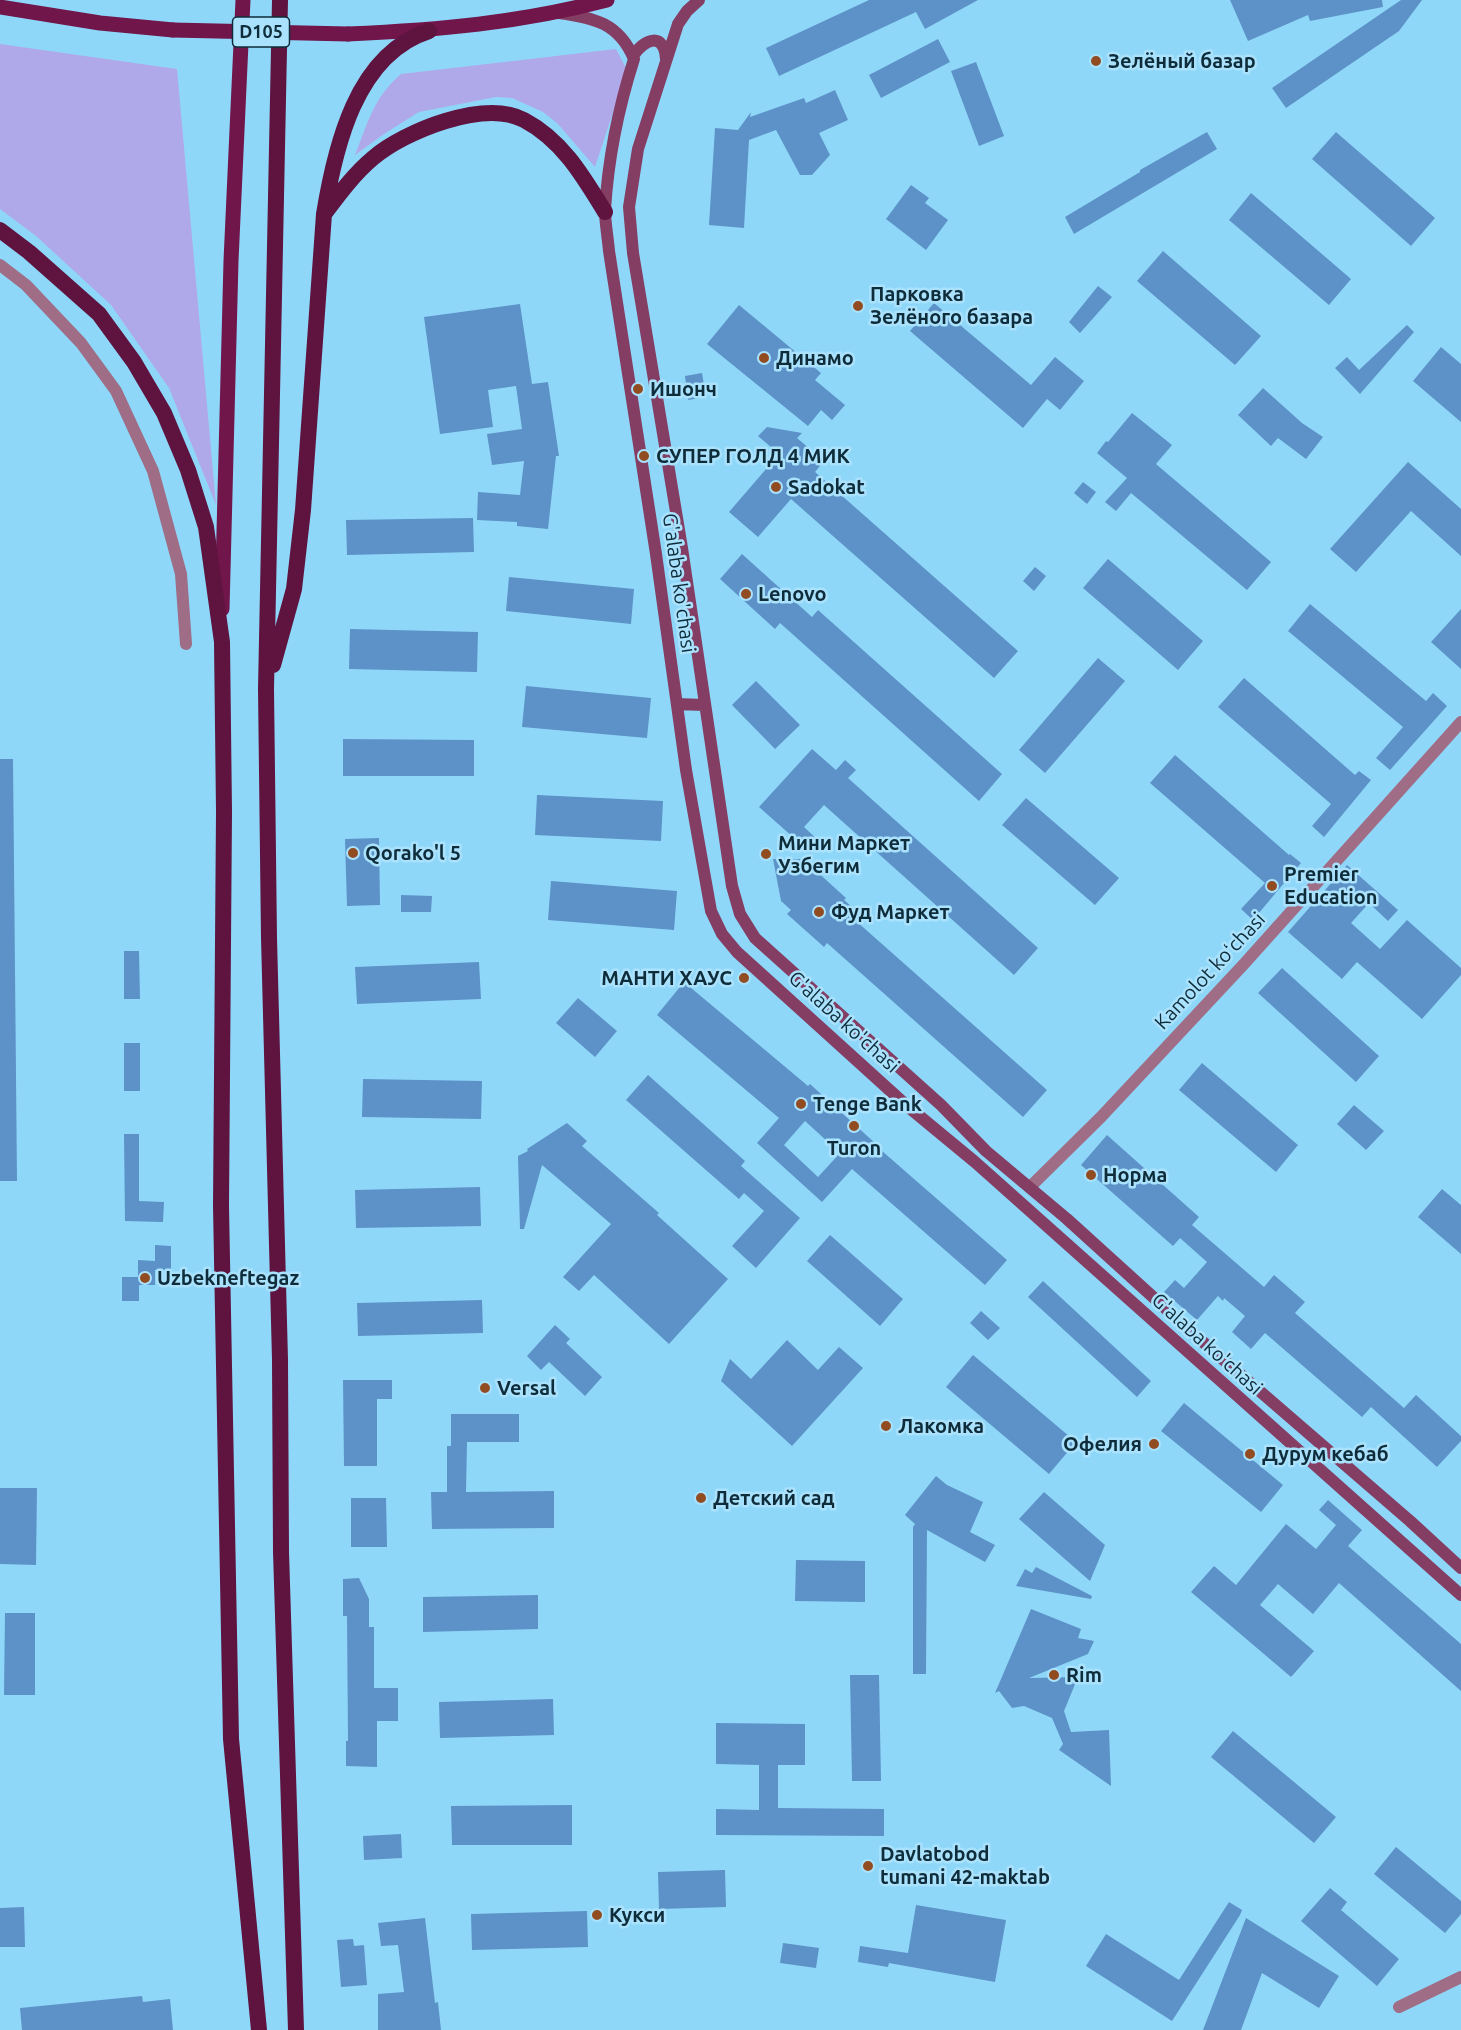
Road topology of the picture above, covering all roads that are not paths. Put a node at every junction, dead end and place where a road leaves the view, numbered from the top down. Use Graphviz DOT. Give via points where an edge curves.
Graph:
graph roads {
  1 [pos="243,0"];
  2 [pos="280,0"];
  3 [pos="608,0"];
  4 [pos="699,0"];
  5 [pos="0,7"];
  6 [pos="558,13"];
  7 [pos="429,31"];
  8 [pos="633,56"];
  9 [pos="667,61"];
  10 [pos="605,212"];
  11 [pos="324,213"];
  12 [pos="0,230"];
  13 [pos="0,265"];
  14 [pos="222,642"];
  15 [pos="186,644"];
  16 [pos="266,689"];
  17 [pos="677,704"];
  18 [pos="704,705"];
  19 [pos="1461,723"];
  20 [pos="1030,1187"];
  21 [pos="1461,1568"];
  22 [pos="1461,1595"];
  23 [pos="1461,1977"];
  24 [pos="1399,2007"];
  25 [pos="259,2030"];
  26 [pos="296,2030"];
  1 -- 14 [label="main road" via="231,261"];
  2 -- 16 [label="highway"];
  3 -- 6 [label="main road, D105"];
  4 -- 9 [label="main road, G'alaba ko'chasi" via="678,24"];
  5 -- 7 [label="main road, D105, bridge" via="173,30 348,34"];
  6 -- 7 [label="main road, D105"];
  6 -- 8 [label="main road" via="587,17 617,32"];
  7 -- 11 [label="highway" via="405,41 383,59 354,105 332,166"];
  8 -- 9 [label="main road" via="639,47 654,40 666,50"];
  8 -- 10 [label="main road, G'alaba ko'chasi"];
  9 -- 18 [label="main road, G'alaba ko'chasi" via="638,149 629,207"];
  10 -- 11 [label="highway" via="564,150 522,118 497,113 437,124 396,142 357,171"];
  10 -- 17 [label="main road, G'alaba ko'chasi"];
  11 -- 16 [label="highway" via="295,579"];
  12 -- 14 [label="highway" via="99,314 164,413 206,527"];
  13 -- 15 [label="street" via="26,285 81,343 116,391 153,471 182,574"];
  14 -- 25 [label="highway" via="221,1229 231,1739"];
  16 -- 26 [label="highway" via="281,1552"];
  17 -- 18 [label="main road"];
  17 -- 22 [label="main road, G'alaba ko'chasi" via="711,911 722,934 737,952"];
  18 -- 20 [label="main road, G'alaba ko'chasi" via="732,886 740,914 755,938"];
  19 -- 20 [label="street, Kamolot koʻchasi" via="1252,956"];
  20 -- 21 [label="main road, G'alaba ko'chasi"];
  23 -- 24 [label="street"];
}
